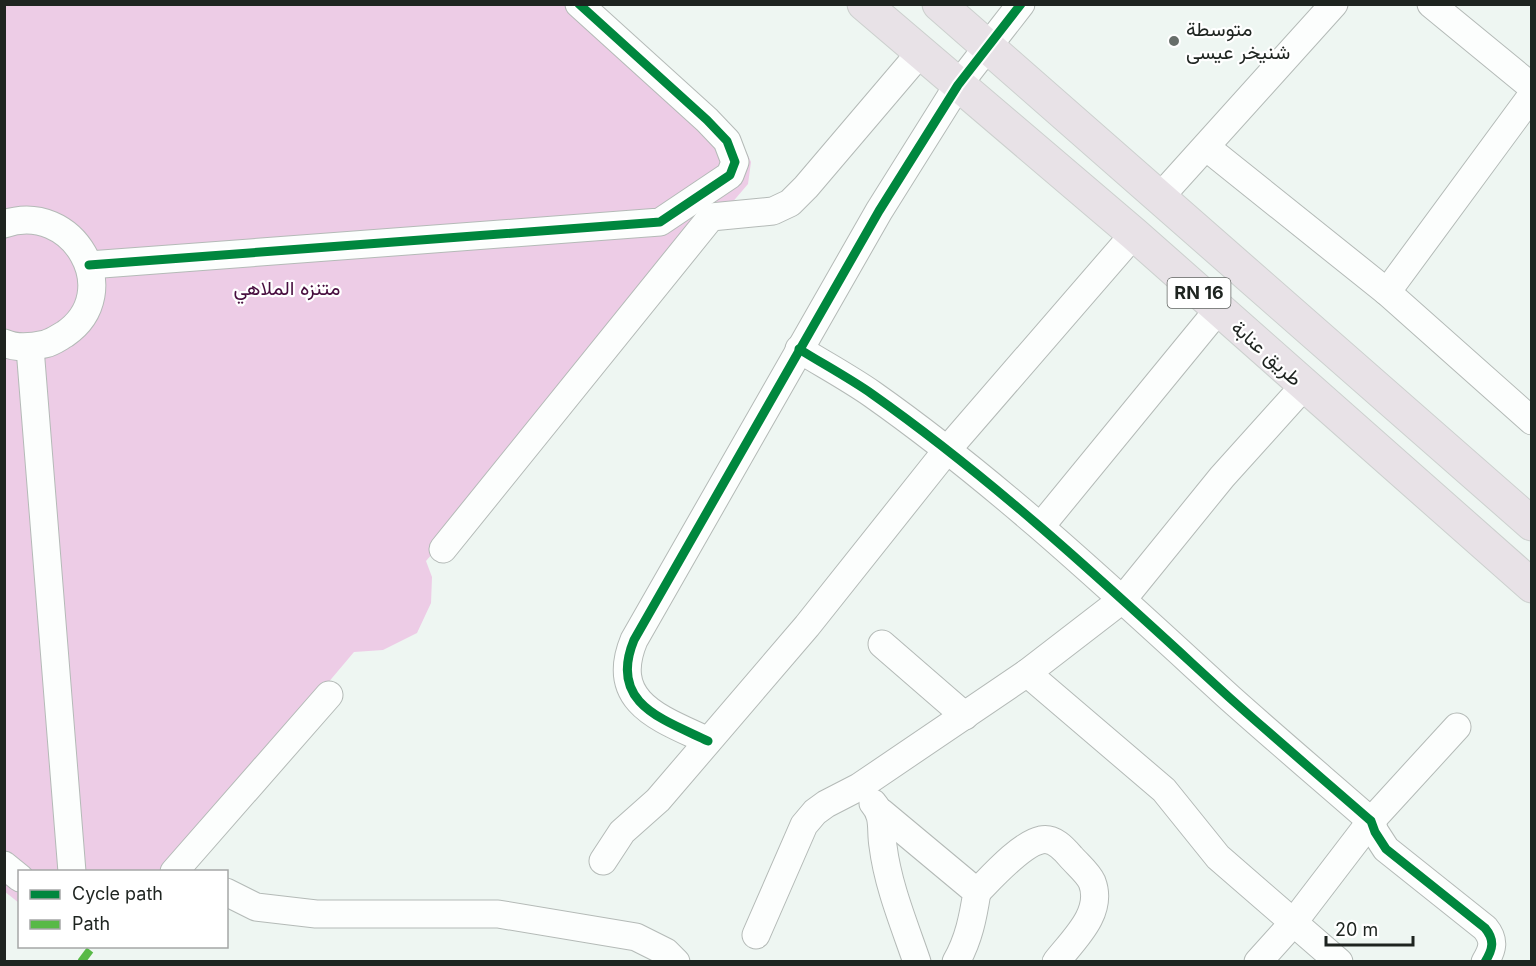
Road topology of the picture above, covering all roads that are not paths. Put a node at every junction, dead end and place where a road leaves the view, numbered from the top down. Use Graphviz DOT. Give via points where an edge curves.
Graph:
graph roads {
  1 [pos="579,4"];
  2 [pos="864,4"];
  3 [pos="939,4"];
  4 [pos="1021,4"];
  5 [pos="1334,4"];
  6 [pos="1431,4"];
  7 [pos="988,47"];
  8 [pos="920,52"];
  9 [pos="958,85"];
  10 [pos="1532,87"];
  11 [pos="1532,95"];
  12 [pos="1206,147"];
  13 [pos="1160,197"];
  14 [pos="4,224"];
  15 [pos="1134,234"];
  16 [pos="89,265"];
  17 [pos="1387,292"];
  18 [pos="1218,310"];
  19 [pos="17,345"];
  20 [pos="799,349"];
  21 [pos="1304,386"];
  22 [pos="1531,421"];
  23 [pos="947,450"];
  24 [pos="1532,524"];
  25 [pos="1041,526"];
  26 [pos="443,549"];
  27 [pos="1532,586"];
  28 [pos="1123,599"];
  29 [pos="882,644"];
  30 [pos="1027,673"];
  31 [pos="329,695"];
  32 [pos="965,716"];
  33 [pos="1457,727"];
  34 [pos="708,741"];
  35 [pos="859,787"];
  36 [pos="881,812"];
  37 [pos="1371,821"];
  38 [pos="603,861"];
  39 [pos="4,866"];
  40 [pos="72,870"];
  41 [pos="176,870"];
  42 [pos="18,876"];
  43 [pos="977,892"];
  44 [pos="228,893"];
  45 [pos="1293,922"];
  46 [pos="756,934"];
  47 [pos="676,962"];
  48 [pos="917,962"];
  49 [pos="956,962"];
  50 [pos="1056,962"];
  51 [pos="1258,962"];
  52 [pos="1339,962"];
  53 [pos="1485,962"];
  1 -- 16 [label="street" via="707,120 732,151 735,162 730,175 660,222"];
  2 -- 8 [label="highway, طريق عنابة / RN 16"];
  3 -- 7 [label="highway, RN 16"];
  4 -- 7 [label="street"];
  5 -- 12 [label="street"];
  6 -- 10 [label="street"];
  7 -- 9 [label="street"];
  7 -- 13 [label="highway, RN 16"];
  8 -- 9 [label="highway, طريق عنابة / RN 16"];
  8 -- 26 [label="street" via="790,203 773,211 711,217"];
  9 -- 15 [label="highway, طريق عنابة / RN 16"];
  9 -- 20 [label="street" via="879,210"];
  11 -- 17 [label="street"];
  12 -- 13 [label="street"];
  12 -- 17 [label="street"];
  13 -- 24 [label="highway, RN 16"];
  14 -- 16 [label="street" via="39,220 60,228 79,245"];
  15 -- 18 [label="highway, طريق عنابة / RN 16"];
  15 -- 23 [label="street"];
  16 -- 19 [label="street" via="92,287 87,309 74,327 52,343"];
  17 -- 22 [label="street"];
  18 -- 21 [label="highway, طريق عنابة / RN 16"];
  18 -- 25 [label="street"];
  19 -- 40 [label="street"];
  20 -- 23 [label="street" via="871,393"];
  20 -- 34 [label="street" via="628,655 627,678 637,698 653,715"];
  21 -- 27 [label="highway, طريق عنابة / RN 16"];
  21 -- 28 [label="street" via="1222,477"];
  23 -- 25 [label="street"];
  23 -- 34 [label="street" via="807,626"];
  25 -- 28 [label="street"];
  28 -- 30 [label="street"];
  28 -- 37 [label="street"];
  29 -- 32 [label="street"];
  30 -- 32 [label="street"];
  30 -- 45 [label="street" via="1164,790 1218,857"];
  31 -- 41 [label="street"];
  32 -- 35 [label="street"];
  33 -- 37 [label="street"];
  34 -- 38 [label="street" via="658,800 622,832"];
  35 -- 36 [label="street"];
  35 -- 46 [label="street" via="826,804 804,825"];
  36 -- 43 [label="street"];
  36 -- 48 [label="street" via="888,872"];
  37 -- 45 [label="street"];
  37 -- 53 [label="street" via="1386,849 1490,934 1493,943"];
  39 -- 42 [label="street"];
  43 -- 49 [label="street" via="969,935"];
  43 -- 50 [label="street" via="1007,861 1041,840 1064,848 1092,882 1094,906 1091,917"];
  44 -- 47 [label="street" via="256,907 316,914 498,914 636,937 666,952"];
  45 -- 51 [label="street"];
  45 -- 52 [label="street"];
}
